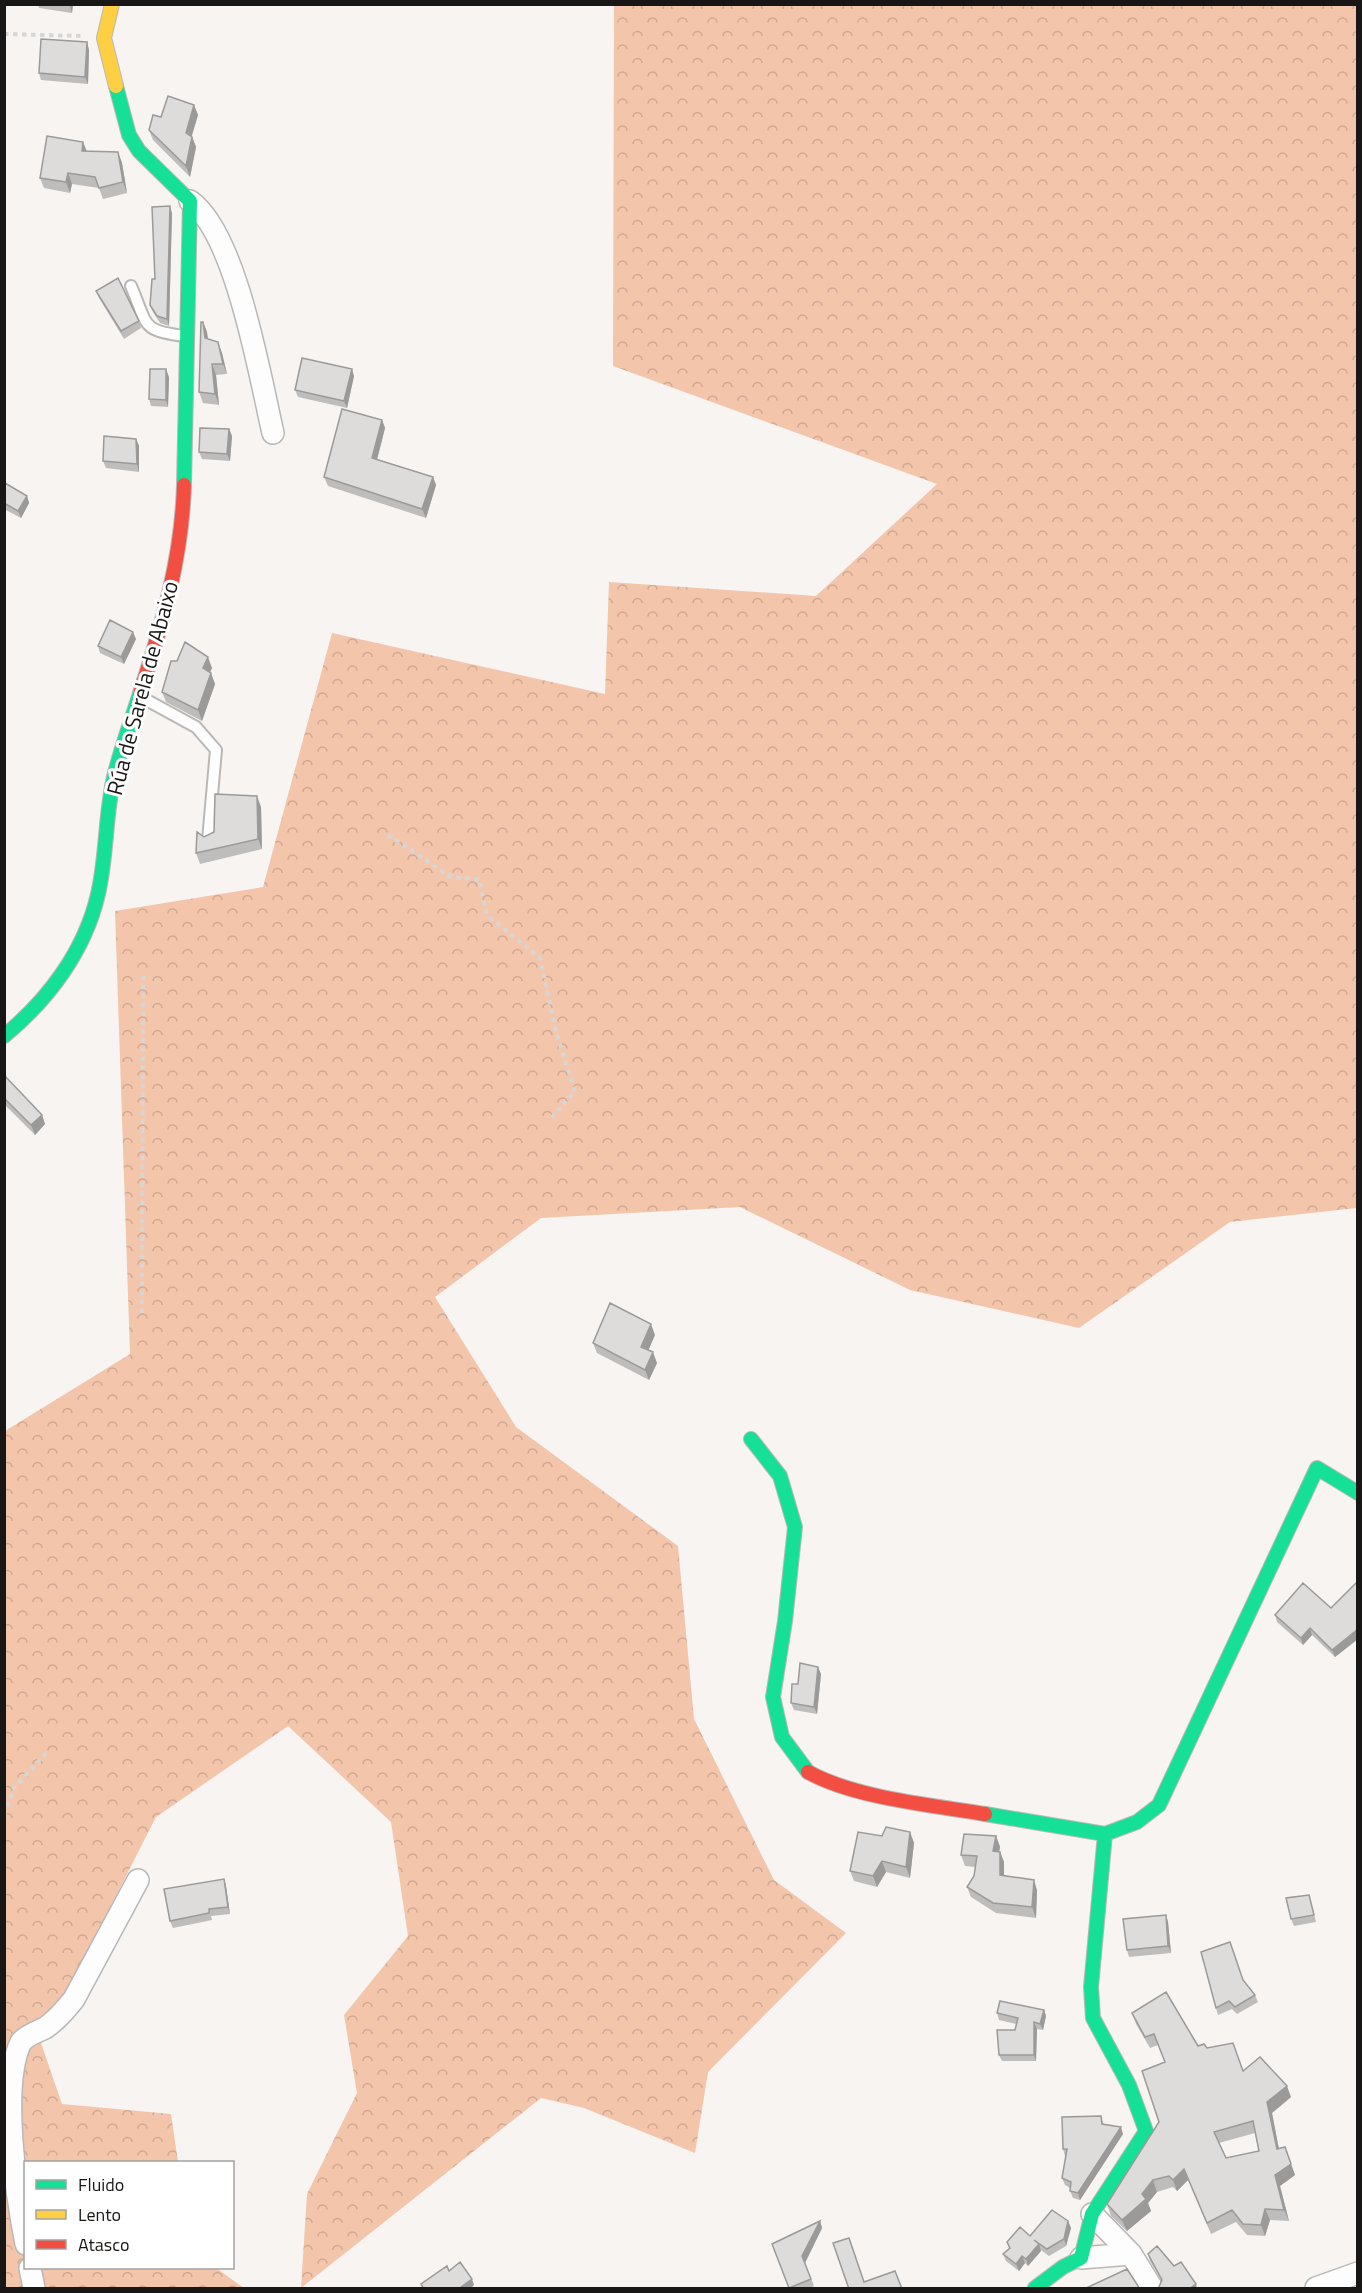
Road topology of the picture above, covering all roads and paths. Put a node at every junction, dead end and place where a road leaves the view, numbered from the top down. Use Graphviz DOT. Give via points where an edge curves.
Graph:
graph roads {
  1 [pos="112,4"];
  2 [pos="4,34"];
  3 [pos="104,38"];
  4 [pos="190,201"];
  5 [pos="131,286"];
  6 [pos="185,336"];
  7 [pos="273,433"];
  8 [pos="141,697"];
  9 [pos="388,835"];
  10 [pos="208,840"];
  11 [pos="143,974"];
  12 [pos="4,1035"];
  13 [pos="552,1117"];
  14 [pos="142,1313"];
  15 [pos="751,1439"];
  16 [pos="1358,1493"];
  17 [pos="46,1753"];
  18 [pos="4,1815"];
  19 [pos="1105,1834"];
  20 [pos="138,1880"];
  21 [pos="1092,2214"];
  22 [pos="24,2234"];
  23 [pos="1131,2254"];
  24 [pos="1072,2262"];
  25 [pos="30,2269"];
  26 [pos="1358,2273"];
  27 [pos="34,2289"];
  28 [pos="1035,2289"];
  29 [pos="1052,2289"];
  30 [pos="1152,2289"];
  31 [pos="1316,2289"];
  1 -- 3 [label="street"];
  2 -- 3 [label="path"];
  3 -- 4 [label="street" via="129,135"];
  4 -- 6 [label="street, Rúa de Sarela de Abaixo"];
  4 -- 7 [label="street" via="213,227 230,268 251,336"];
  5 -- 6 [label="lane" via="149,328"];
  6 -- 8 [label="street, Rúa de Sarela de Abaixo" via="183,520 169,602"];
  8 -- 10 [label="lane" via="196,727 216,750"];
  8 -- 12 [label="street, Rúa de Sarela de Abaixo" via="114,777 98,895 80,942 53,988 33,1012"];
  9 -- 13 [label="path" via="451,877 479,879 487,915 540,958 556,1032 575,1091"];
  11 -- 14 [label="path"];
  15 -- 19 [label="street" via="780,1476 795,1527 773,1697 782,1737 808,1772 826,1781 893,1798"];
  16 -- 19 [label="street" via="1317,1468 1159,1805 1137,1822"];
  17 -- 18 [label="path" via="15,1788"];
  19 -- 21 [label="street" via="1095,1922 1093,2018 1129,2085 1146,2131"];
  20 -- 22 [label="street" via="74,1999 62,2015 23,2039 10,2065 5,2135"];
  21 -- 23 [label="street"];
  21 -- 24 [label="street"];
  23 -- 24 [label="street"];
  23 -- 30 [label="street"];
  24 -- 28 [label="street"];
  24 -- 29 [label="street"];
  25 -- 27 [label="street"];
  26 -- 31 [label="street"];
}
